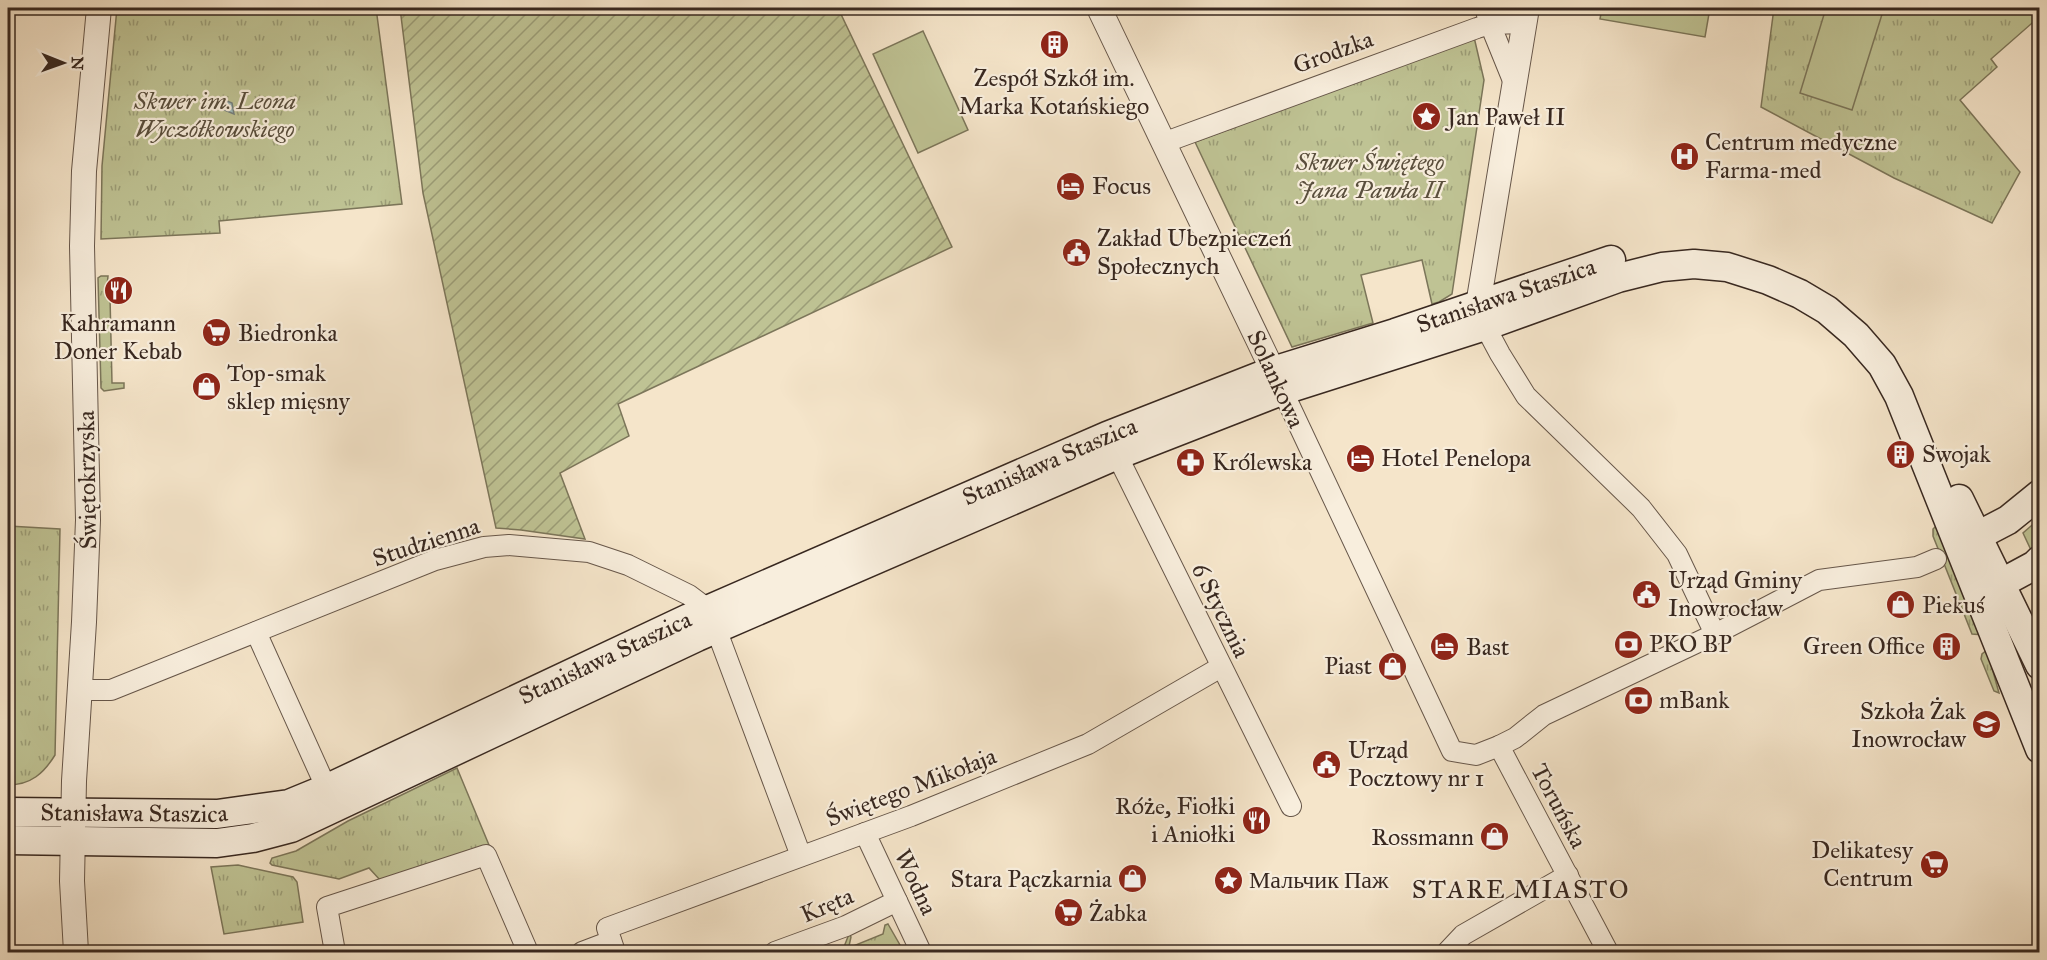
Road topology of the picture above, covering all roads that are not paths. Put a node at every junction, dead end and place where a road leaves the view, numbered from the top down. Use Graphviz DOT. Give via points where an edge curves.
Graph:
graph roads {
  1 [pos="99,8"];
  2 [pos="1099,8"];
  3 [pos="1526,15"];
  4 [pos="1488,16"];
  5 [pos="1515,83"];
  6 [pos="1162,143"];
  7 [pos="1481,316"];
  8 [pos="1277,381"];
  9 [pos="1112,445"];
  10 [pos="2040,494"];
  11 [pos="1957,548"];
  12 [pos="2040,560"];
  13 [pos="1989,589"];
  14 [pos="712,619"];
  15 [pos="256,632"];
  16 [pos="1715,634"];
  17 [pos="2040,665"];
  18 [pos="1221,667"];
  19 [pos="80,690"];
  20 [pos="1499,746"];
  21 [pos="2040,749"];
  22 [pos="321,776"];
  23 [pos="1291,806"];
  24 [pos="8,812"];
  25 [pos="74,812"];
  26 [pos="865,833"];
  27 [pos="8,840"];
  28 [pos="73,841"];
  29 [pos="801,856"];
  30 [pos="1568,875"];
  31 [pos="897,901"];
  32 [pos="611,941"];
  33 [pos="76,952"];
  34 [pos="335,952"];
  35 [pos="528,952"];
  36 [pos="582,952"];
  37 [pos="775,952"];
  38 [pos="921,952"];
  39 [pos="1447,952"];
  40 [pos="1608,952"];
  1 -- 19 [label="street, Świętokrzyska" via="84,171 88,520"];
  2 -- 6 [label="street, Solankowa"];
  3 -- 4 [label="street, Grodzka"];
  3 -- 5 [label="street"];
  4 -- 5 [label="street"];
  4 -- 6 [label="street, Grodzka"];
  5 -- 7 [label="street"];
  6 -- 8 [label="street, Solankowa"];
  7 -- 8 [label="main road, Stanisława Staszica"];
  7 -- 11 [label="main road, Stanisława Staszica" via="1662,267 1694,264 1728,267 1800,294 1827,310 1882,365 1899,396"];
  7 -- 16 [label="street" via="1526,396 1641,508 1677,554"];
  8 -- 9 [label="main road, Stanisława Staszica"];
  8 -- 20 [label="street, Solankowa" via="1452,752 1476,755"];
  9 -- 14 [label="main road, Stanisława Staszica"];
  9 -- 18 [label="street, 6 Stycznia"];
  10 -- 11 [label="main road" via="2008,520"];
  11 -- 13 [label="main road, Stanisława Staszica"];
  11 -- 16 [label="street" via="1917,567 1819,580"];
  12 -- 13 [label="main road"];
  13 -- 17 [label="main road"];
  13 -- 21 [label="main road"];
  14 -- 15 [label="street, Studzienna" via="689,595 628,565 589,552 509,545 484,547 435,560"];
  14 -- 25 [label="main road, Stanisława Staszica" via="289,804 217,814"];
  14 -- 28 [label="main road, Stanisława Staszica" via="291,828 217,843"];
  14 -- 29 [label="street"];
  15 -- 19 [label="street, Studzienna" via="111,690"];
  15 -- 22 [label="street"];
  16 -- 20 [label="street" via="1544,715"];
  18 -- 23 [label="street, 6 Stycznia"];
  18 -- 26 [label="street, Świętego Mikołaja" via="1088,744"];
  19 -- 25 [label="street, Świętokrzyska"];
  20 -- 30 [label="street, Toruńska"];
  24 -- 25 [label="main road, Stanisława Staszica"];
  25 -- 28 [label="street, Świętokrzyska"];
  26 -- 29 [label="street, Świętego Mikołaja"];
  26 -- 31 [label="street, Wodna"];
  27 -- 28 [label="main road, Stanisława Staszica"];
  28 -- 33 [label="street, Świętokrzyska"];
  29 -- 32 [label="street, Świętego Mikołaja"];
  30 -- 39 [label="street" via="1463,935"];
  30 -- 40 [label="street, Toruńska"];
  31 -- 37 [label="street, Kręta" via="846,926"];
  31 -- 38 [label="street, Wodna"];
  32 -- 36 [label="street, Świętego Mikołaja"];
  34 -- 35 [label="street" via="327,908 486,855"];
}
